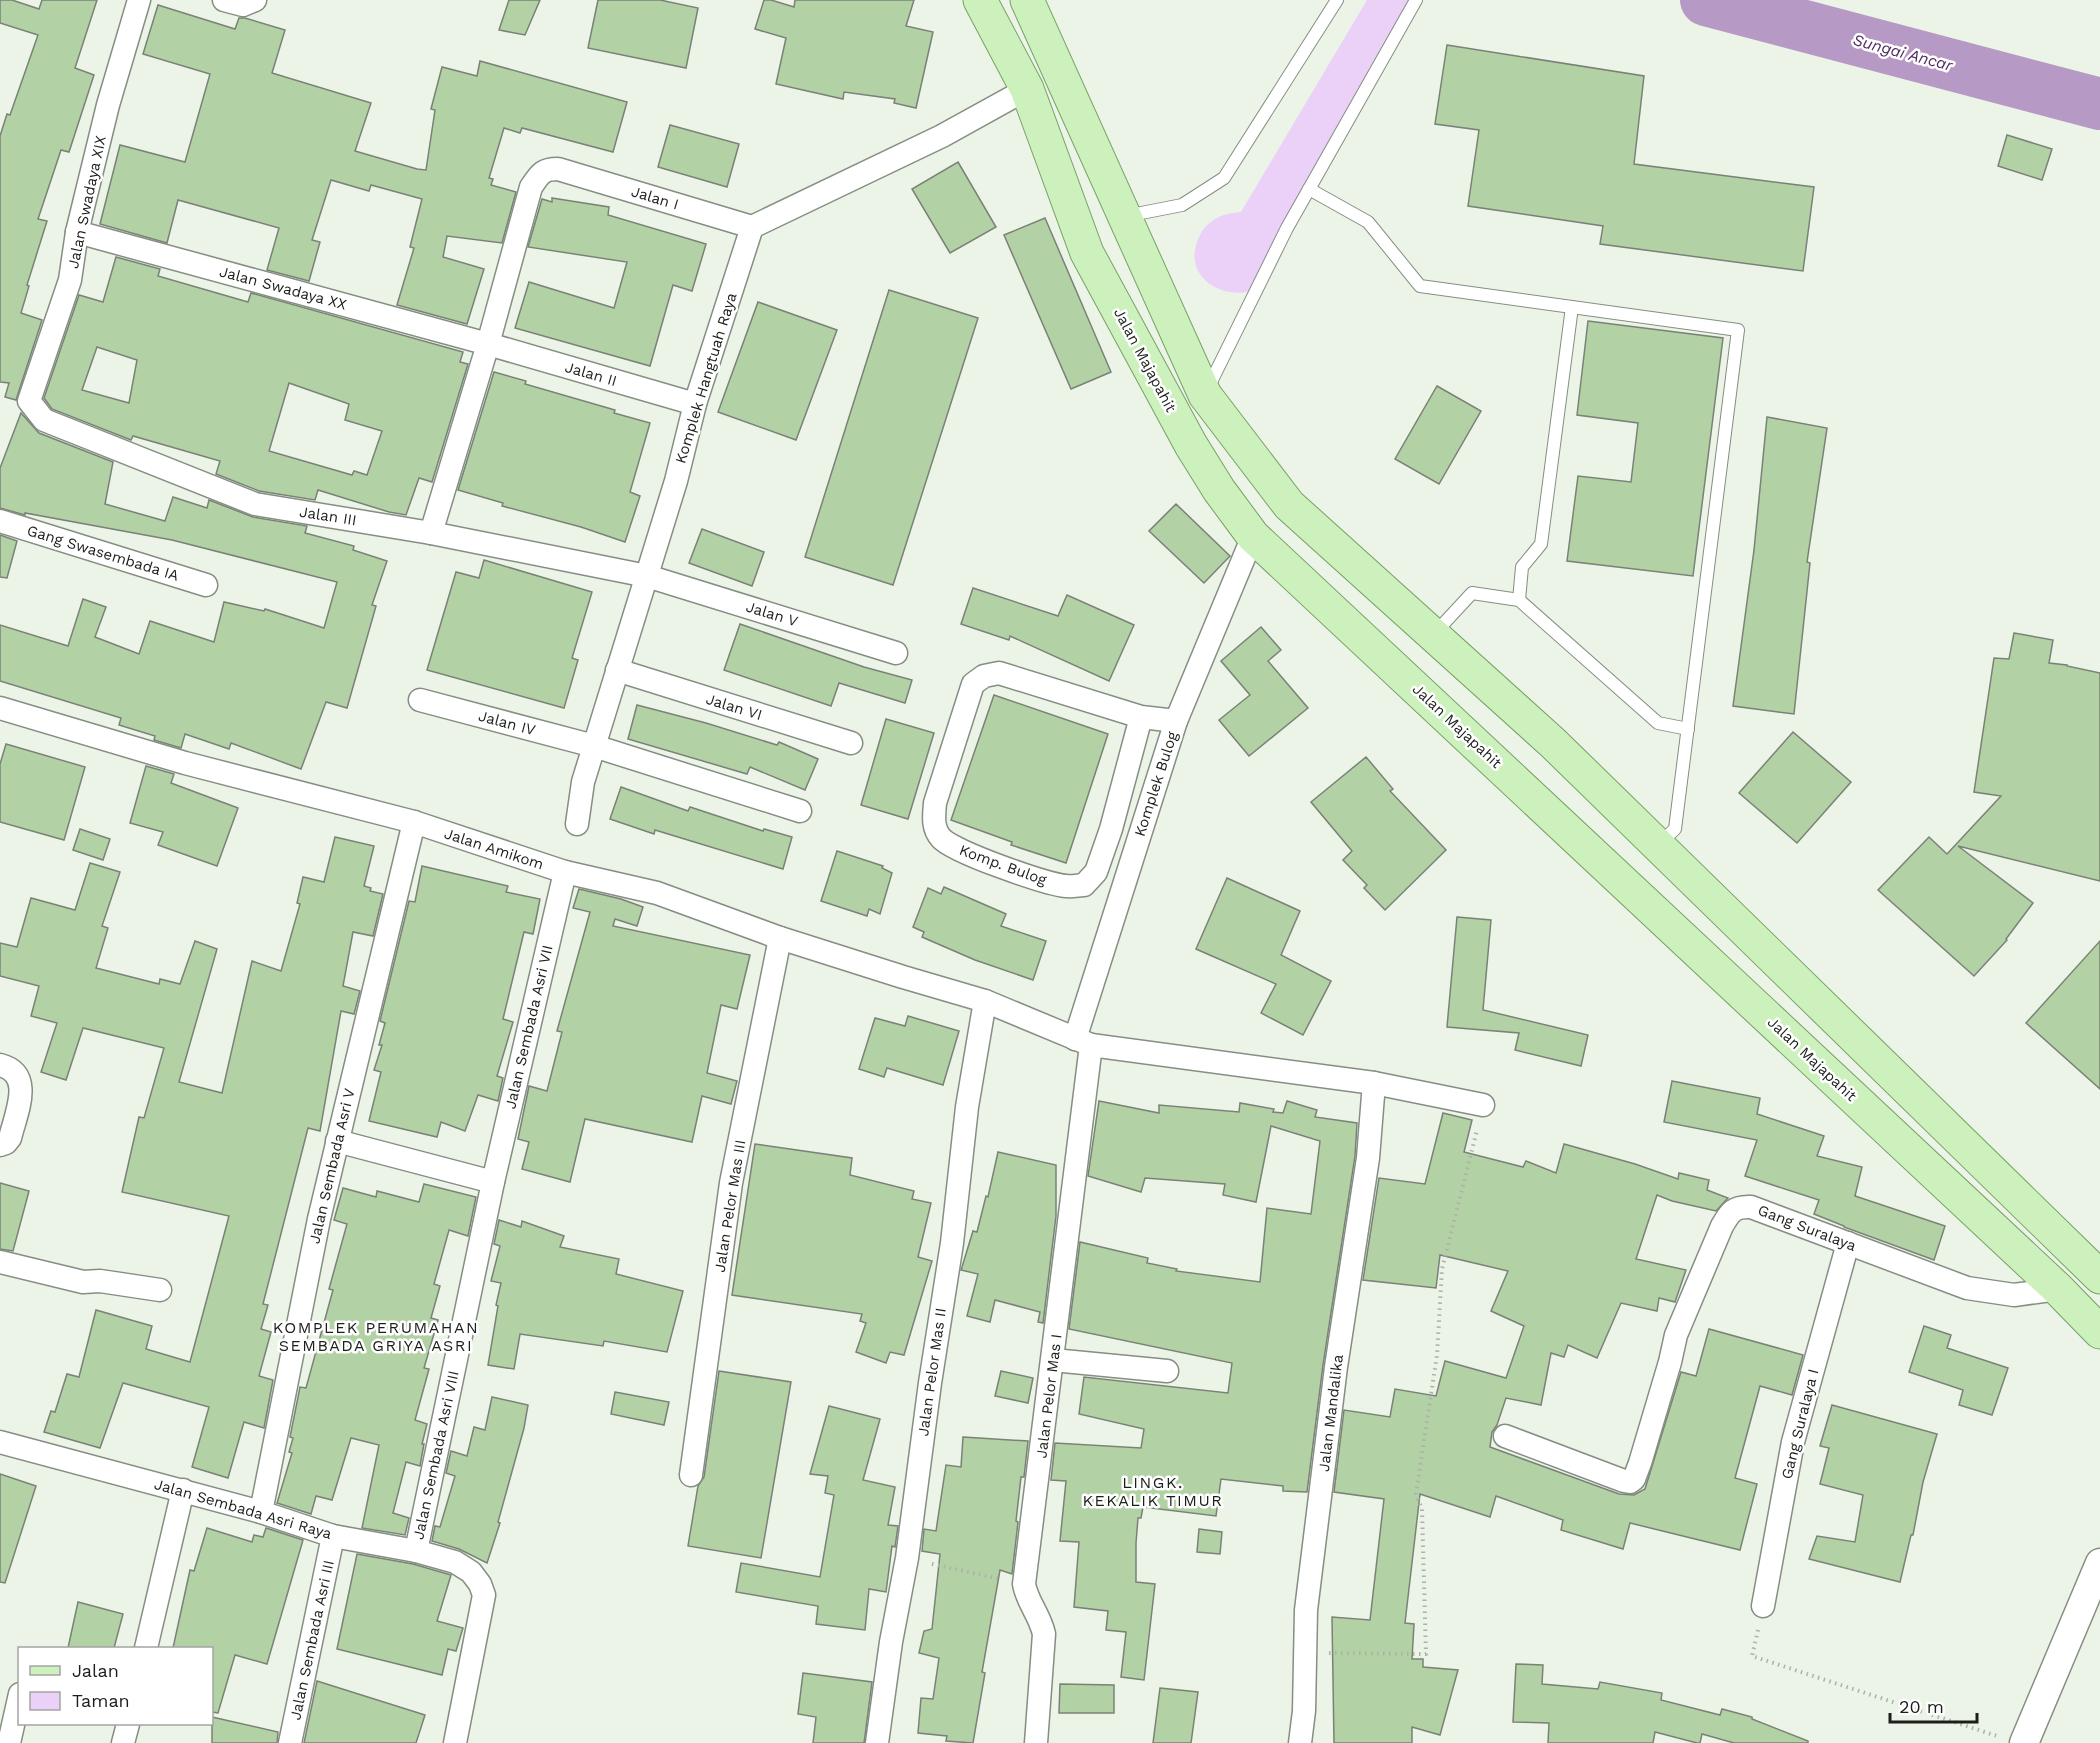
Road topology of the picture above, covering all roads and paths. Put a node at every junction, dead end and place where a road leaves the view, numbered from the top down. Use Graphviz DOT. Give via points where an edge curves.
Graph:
graph roads {
  1 [pos="139,0"];
  2 [pos="224,0"];
  3 [pos="255,0"];
  4 [pos="980,0"];
  5 [pos="1027,0"];
  6 [pos="1337,0"];
  7 [pos="1416,0"];
  8 [pos="1027,89"];
  9 [pos="1308,189"];
  10 [pos="1124,216"];
  11 [pos="752,228"];
  12 [pos="77,232"];
  13 [pos="1572,307"];
  14 [pos="488,344"];
  15 [pos="1204,395"];
  16 [pos="29,401"];
  17 [pos="695,404"];
  18 [pos="0,521"];
  19 [pos="431,533"];
  20 [pos="1253,536"];
  21 [pos="647,576"];
  22 [pos="206,585"];
  23 [pos="1520,600"];
  24 [pos="1433,633"];
  25 [pos="896,652"];
  26 [pos="1393,666"];
  27 [pos="617,670"];
  28 [pos="420,699"];
  29 [pos="0,708"];
  30 [pos="1141,717"];
  31 [pos="1176,721"];
  32 [pos="1688,729"];
  33 [pos="851,743"];
  34 [pos="594,746"];
  35 [pos="800,811"];
  36 [pos="414,822"];
  37 [pos="577,824"];
  38 [pos="1658,845"];
  39 [pos="565,872"];
  40 [pos="780,938"];
  41 [pos="985,1001"];
  42 [pos="1083,1042"];
  43 [pos="0,1065"];
  44 [pos="1374,1083"];
  45 [pos="1483,1105"];
  46 [pos="337,1141"];
  47 [pos="0,1145"];
  48 [pos="493,1182"];
  49 [pos="1848,1243"];
  50 [pos="0,1262"];
  51 [pos="2100,1276"];
  52 [pos="2058,1289"];
  53 [pos="160,1290"];
  54 [pos="2100,1332"];
  55 [pos="1053,1360"];
  56 [pos="1167,1371"];
  57 [pos="1505,1436"];
  58 [pos="0,1442"];
  59 [pos="691,1475"];
  60 [pos="183,1490"];
  61 [pos="261,1512"];
  62 [pos="333,1536"];
  63 [pos="416,1551"];
  64 [pos="908,1558"];
  65 [pos="2100,1563"];
  66 [pos="1024,1584"];
  67 [pos="1763,1606"];
  68 [pos="146,1647"];
  69 [pos="1304,1652"];
  70 [pos="0,1688"];
  71 [pos="18,1692"];
  72 [pos="18,1702"];
  73 [pos="128,1725"];
  74 [pos="1997,1736"];
  75 [pos="9,1743"];
  76 [pos="123,1743"];
  77 [pos="290,1743"];
  78 [pos="455,1743"];
  79 [pos="877,1743"];
  80 [pos="1036,1743"];
  81 [pos="1300,1743"];
  82 [pos="2024,1743"];
  1 -- 12 [label="street, Jalan Swadaya XIX"];
  2 -- 3 [label="street" via="243,5"];
  4 -- 8 [label="main road, Jalan Majapahit"];
  5 -- 10 [label="main road"];
  6 -- 10 [label="lane" via="1224,177 1182,205"];
  7 -- 9 [label="lane"];
  8 -- 11 [label="street" via="942,136"];
  8 -- 20 [label="main road, Jalan Majapahit" via="1087,253 1191,445"];
  9 -- 13 [label="lane" via="1368,222 1420,286"];
  9 -- 15 [label="lane"];
  10 -- 15 [label="main road"];
  11 -- 14 [label="street, Jalan I" via="548,169 531,187"];
  11 -- 17 [label="street, Komplek Hangtuah Raya"];
  12 -- 14 [label="street, Jalan Swadaya XX"];
  12 -- 16 [label="street, Jalan Swadaya XIX" via="70,280"];
  13 -- 23 [label="lane" via="1541,544 1522,567"];
  13 -- 32 [label="lane" via="1738,330"];
  14 -- 17 [label="street, Jalan II"];
  14 -- 19 [label="street"];
  15 -- 24 [label="main road" via="1289,504"];
  16 -- 19 [label="street, Jalan III" via="44,420 255,504"];
  17 -- 21 [label="street, Komplek Hangtuah Raya"];
  18 -- 22 [label="street, Gang Swasembada IA"];
  19 -- 21 [label="street, Jalan III"];
  20 -- 26 [label="main road, Jalan Majapahit"];
  20 -- 31 [label="street, Komplek Bulog"];
  21 -- 25 [label="street, Jalan V"];
  21 -- 27 [label="street, Komplek Hangtuah Raya"];
  23 -- 24 [label="lane" via="1472,593"];
  23 -- 32 [label="lane" via="1658,723"];
  24 -- 26 [label="main road"];
  24 -- 38 [label="main road"];
  26 -- 52 [label="main road, Jalan Majapahit"];
  27 -- 33 [label="street, Jalan VI"];
  27 -- 34 [label="street, Komplek Hangtuah Raya"];
  28 -- 34 [label="street, Jalan IV"];
  29 -- 36 [label="street, Jalan Amikom" via="185,764"];
  30 -- 30 [label="street, Komp. Bulog" via="999,673 984,676 973,684 935,803 935,830 960,850 1041,880 1084,885 1096,872 1111,829"];
  30 -- 31 [label="street, Komp. Bulog"];
  31 -- 42 [label="street, Komplek Bulog"];
  32 -- 38 [label="lane" via="1675,829"];
  34 -- 35 [label="street, Jalan IV"];
  34 -- 37 [label="street, Komplek Hangtuah Raya" via="583,782"];
  36 -- 39 [label="street, Jalan Amikom"];
  36 -- 46 [label="street, Jalan Sembada Asri V"];
  38 -- 51 [label="main road"];
  39 -- 40 [label="street, Jalan Amikom" via="657,893"];
  39 -- 48 [label="street, Jalan Sembada Asri VII"];
  40 -- 41 [label="street, Jalan Amikom"];
  40 -- 59 [label="street, Jalan Pelor Mas III" via="731,1183"];
  41 -- 42 [label="street, Jalan Amikom"];
  41 -- 64 [label="street, Jalan Pelor Mas II" via="967,1107"];
  42 -- 44 [label="street, Jalan Amikom"];
  42 -- 55 [label="street, Jalan Pelor Mas I"];
  43 -- 47 [label="street" via="16,1073 22,1087 10,1138"];
  44 -- 45 [label="street, Jalan Amikom"];
  44 -- 69 [label="street, Jalan Mandalika" via="1368,1158 1336,1367"];
  45 -- 69 [label="path" via="1442,1269 1437,1355 1416,1494 1422,1509 1426,1654"];
  46 -- 48 [label="street"];
  46 -- 61 [label="street, Jalan Sembada Asri V"];
  48 -- 63 [label="street, Jalan Sembada Asri VIII"];
  49 -- 52 [label="street, Gang Suralaya" via="1967,1288 2014,1295"];
  49 -- 57 [label="street, Gang Suralaya" via="1751,1207 1740,1206 1729,1215 1676,1335 1640,1463 1629,1482"];
  49 -- 67 [label="street, Gang Suralaya I" via="1793,1442"];
  50 -- 53 [label="street" via="83,1282"];
  52 -- 54 [label="main road, Jalan Majapahit"];
  55 -- 56 [label="street"];
  55 -- 66 [label="street, Jalan Pelor Mas I"];
  58 -- 60 [label="street, Jalan Sembada Asri Raya"];
  60 -- 61 [label="street, Jalan Sembada Asri Raya"];
  60 -- 68 [label="street"];
  61 -- 62 [label="street, Jalan Sembada Asri Raya"];
  62 -- 63 [label="street, Jalan Sembada Asri Raya"];
  62 -- 77 [label="street, Jalan Sembada Asri III"];
  63 -- 78 [label="street, Jalan Sembada Asri Raya" via="471,1572 484,1595"];
  64 -- 66 [label="path"];
  64 -- 79 [label="street, Jalan Pelor Mas II"];
  65 -- 82 [label="street"];
  66 -- 80 [label="street" via="1044,1634"];
  67 -- 74 [label="path" via="1752,1656"];
  69 -- 81 [label="street, Jalan Mandalika"];
  70 -- 71 [label="street"];
  72 -- 75 [label="street"];
  73 -- 76 [label="street"];
}
